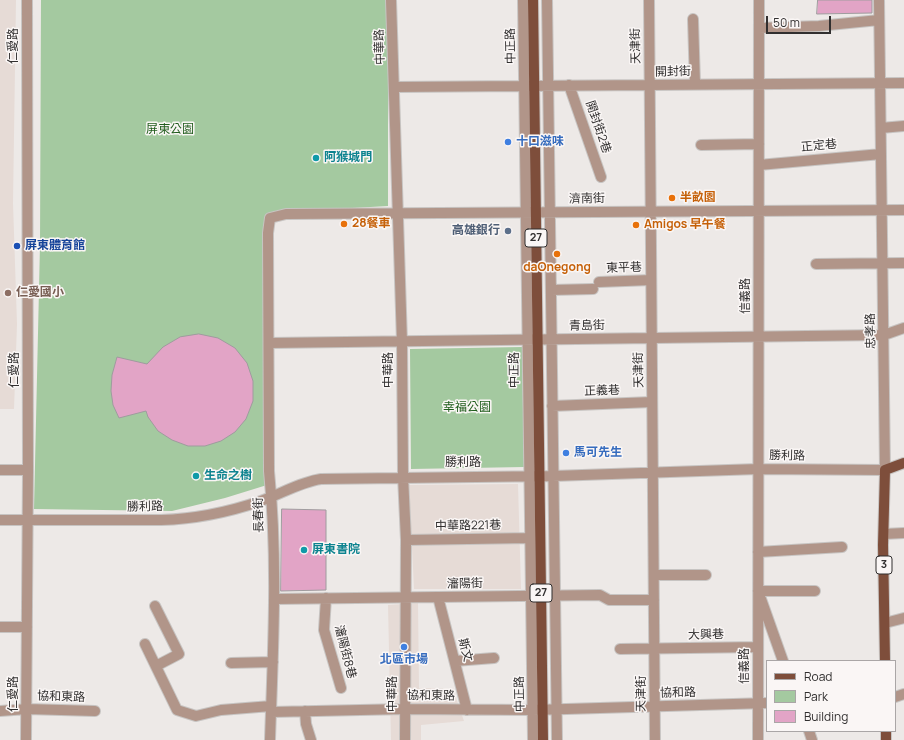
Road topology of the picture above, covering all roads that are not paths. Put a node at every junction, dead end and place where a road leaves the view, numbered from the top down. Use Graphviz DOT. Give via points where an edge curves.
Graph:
graph roads {
  1 [pos="27,0"];
  2 [pos="391,0"];
  3 [pos="523,0"];
  4 [pos="533,0"];
  5 [pos="547,0"];
  6 [pos="648,0"];
  7 [pos="759,0"];
  8 [pos="879,0"];
  9 [pos="693,19"];
  10 [pos="879,20"];
  11 [pos="759,28"];
  12 [pos="759,83"];
  13 [pos="881,83"];
  14 [pos="904,83"];
  15 [pos="695,84"];
  16 [pos="529,85"];
  17 [pos="548,85"];
  18 [pos="569,85"];
  19 [pos="649,85"];
  20 [pos="394,87"];
  21 [pos="904,126"];
  22 [pos="881,128"];
  23 [pos="759,144"];
  24 [pos="701,145"];
  25 [pos="881,154"];
  26 [pos="759,165"];
  27 [pos="601,177"];
  28 [pos="759,210"];
  29 [pos="904,210"];
  30 [pos="650,211"];
  31 [pos="882,211"];
  32 [pos="531,212"];
  33 [pos="550,212"];
  34 [pos="398,214"];
  35 [pos="270,218"];
  36 [pos="883,263"];
  37 [pos="904,263"];
  38 [pos="816,264"];
  39 [pos="651,280"];
  40 [pos="551,290"];
  41 [pos="904,328"];
  42 [pos="884,335"];
  43 [pos="759,336"];
  44 [pos="652,338"];
  45 [pos="533,340"];
  46 [pos="551,340"];
  47 [pos="402,342"];
  48 [pos="269,343"];
  49 [pos="652,402"];
  50 [pos="552,406"];
  51 [pos="904,464"];
  52 [pos="758,469"];
  53 [pos="0,470"];
  54 [pos="28,470"];
  55 [pos="885,470"];
  56 [pos="654,473"];
  57 [pos="403,476"];
  58 [pos="534,476"];
  59 [pos="553,476"];
  60 [pos="272,497"];
  61 [pos="0,520"];
  62 [pos="28,520"];
  63 [pos="904,533"];
  64 [pos="884,534"];
  65 [pos="530,538"];
  66 [pos="406,540"];
  67 [pos="842,547"];
  68 [pos="758,552"];
  69 [pos="654,575"];
  70 [pos="706,575"];
  71 [pos="758,591"];
  72 [pos="815,591"];
  73 [pos="536,596"];
  74 [pos="555,596"];
  75 [pos="406,597"];
  76 [pos="438,597"];
  77 [pos="326,598"];
  78 [pos="275,599"];
  79 [pos="654,600"];
  80 [pos="155,606"];
  81 [pos="904,618"];
  82 [pos="884,623"];
  83 [pos="0,627"];
  84 [pos="27,627"];
  85 [pos="145,644"];
  86 [pos="758,647"];
  87 [pos="655,649"];
  88 [pos="620,650"];
  89 [pos="494,658"];
  90 [pos="783,660"];
  91 [pos="885,660"];
  92 [pos="455,661"];
  93 [pos="273,662"];
  94 [pos="231,663"];
  95 [pos="156,666"];
  96 [pos="341,688"];
  97 [pos="762,704"];
  98 [pos="655,706"];
  99 [pos="27,709"];
  100 [pos="271,709"];
  101 [pos="405,709"];
  102 [pos="556,709"];
  103 [pos="467,710"];
  104 [pos="537,710"];
  105 [pos="0,711"];
  106 [pos="95,711"];
  107 [pos="305,711"];
  108 [pos="26,740"];
  109 [pos="270,740"];
  110 [pos="311,740"];
  111 [pos="405,740"];
  112 [pos="533,740"];
  113 [pos="543,740"];
  114 [pos="557,740"];
  115 [pos="655,740"];
  116 [pos="758,740"];
  1 -- 54 [label="street, 仁愛路"];
  2 -- 20 [label="street, 中華路"];
  3 -- 16 [label="street, 中正路"];
  4 -- 16 [label="main road, 中正路 / 27"];
  5 -- 17 [label="street"];
  6 -- 19 [label="street, 天津街"];
  7 -- 11 [label="street, 信義路"];
  8 -- 10 [label="street, 忠孝路"];
  9 -- 15 [label="street"];
  10 -- 11 [label="street"];
  10 -- 13 [label="street, 忠孝路"];
  11 -- 12 [label="street, 信義路"];
  12 -- 13 [label="street, 開封街"];
  12 -- 15 [label="street, 開封街"];
  12 -- 23 [label="street, 信義路"];
  13 -- 14 [label="street, 開封街"];
  13 -- 22 [label="street, 忠孝路"];
  15 -- 19 [label="street, 開封街"];
  16 -- 17 [label="street, 開封街"];
  16 -- 20 [label="street, 開封街"];
  16 -- 32 [label="main road, 中正路 / 27"];
  17 -- 18 [label="street, 開封街"];
  17 -- 33 [label="street"];
  18 -- 19 [label="street, 開封街"];
  18 -- 27 [label="street, 開封街2巷"];
  19 -- 30 [label="street, 天津街"];
  20 -- 34 [label="street, 中華路"];
  21 -- 22 [label="street"];
  22 -- 25 [label="street, 忠孝路"];
  23 -- 24 [label="street"];
  23 -- 26 [label="street, 信義路"];
  25 -- 26 [label="street, 正定巷"];
  25 -- 31 [label="street, 忠孝路"];
  26 -- 28 [label="street, 信義路"];
  28 -- 30 [label="street, 濟南街"];
  28 -- 31 [label="street, 濟南街"];
  28 -- 43 [label="street, 信義路"];
  29 -- 31 [label="street, 濟南街"];
  30 -- 33 [label="street, 濟南街"];
  30 -- 39 [label="street, 天津街"];
  31 -- 36 [label="street, 忠孝路"];
  32 -- 33 [label="street, 濟南街"];
  32 -- 34 [label="street, 濟南街"];
  32 -- 45 [label="main road, 中正路 / 27"];
  33 -- 40 [label="street"];
  34 -- 35 [label="street, 濟南街" via="286,214"];
  34 -- 47 [label="street, 中華路"];
  35 -- 48 [label="street, 長春街"];
  36 -- 37 [label="street"];
  36 -- 38 [label="street"];
  36 -- 42 [label="street, 忠孝路"];
  39 -- 40 [label="street, 東平巷"];
  39 -- 44 [label="street, 天津街"];
  40 -- 46 [label="street"];
  41 -- 42 [label="street, 青島街"];
  42 -- 43 [label="street, 青島街"];
  42 -- 55 [label="street, 忠孝路"];
  43 -- 44 [label="street, 青島街"];
  43 -- 52 [label="street, 信義路"];
  44 -- 46 [label="street, 青島街"];
  44 -- 49 [label="street, 天津街"];
  45 -- 46 [label="street, 青島街"];
  45 -- 47 [label="street, 青島街"];
  45 -- 58 [label="main road, 中正路 / 27"];
  46 -- 50 [label="street"];
  47 -- 48 [label="street, 青島街"];
  47 -- 57 [label="street, 中華路"];
  48 -- 60 [label="street, 長春街" via="269,470"];
  49 -- 50 [label="street, 正義巷"];
  49 -- 56 [label="street, 天津街"];
  50 -- 59 [label="street"];
  51 -- 55 [label="main road, 勝利路"];
  52 -- 55 [label="street, 勝利路"];
  52 -- 56 [label="street, 勝利路"];
  52 -- 68 [label="street, 信義路"];
  53 -- 54 [label="street"];
  54 -- 62 [label="street, 仁愛路"];
  55 -- 64 [label="main road, 忠孝路 / 3"];
  56 -- 59 [label="street, 勝利路"];
  56 -- 69 [label="street, 天津街"];
  57 -- 58 [label="street, 勝利路"];
  57 -- 60 [label="street, 勝利路" via="316,480"];
  57 -- 66 [label="street, 中華路"];
  58 -- 59 [label="street, 勝利路"];
  58 -- 65 [label="street, 中正路"];
  58 -- 73 [label="main road, 中正路 / 27"];
  59 -- 74 [label="street"];
  60 -- 62 [label="street, 勝利路" via="213,514 173,519"];
  60 -- 78 [label="street, 長春街"];
  61 -- 62 [label="street, 勝利路"];
  62 -- 84 [label="street, 仁愛路"];
  63 -- 64 [label="street"];
  64 -- 82 [label="main road, 忠孝路 / 3"];
  65 -- 66 [label="street, 中華路221巷"];
  65 -- 73 [label="street, 中正路"];
  66 -- 75 [label="street, 中華路"];
  67 -- 68 [label="street"];
  68 -- 71 [label="street, 信義路"];
  69 -- 70 [label="street"];
  69 -- 79 [label="street, 天津街"];
  71 -- 72 [label="street"];
  71 -- 86 [label="street, 信義路"];
  71 -- 90 [label="street, 信義路"];
  73 -- 74 [label="street, 瀋陽街"];
  73 -- 76 [label="street, 瀋陽街"];
  73 -- 104 [label="main road, 中正路 / 27"];
  74 -- 79 [label="street, 瀋陽街" via="600,595 609,600"];
  74 -- 102 [label="street"];
  75 -- 76 [label="street, 瀋陽街"];
  75 -- 77 [label="street, 瀋陽街"];
  75 -- 101 [label="street, 中華路"];
  76 -- 92 [label="street, 斯文"];
  77 -- 78 [label="street, 瀋陽街"];
  77 -- 96 [label="street, 瀋陽街8巷" via="324,630"];
  78 -- 93 [label="street, 長春街"];
  79 -- 87 [label="street, 天津街"];
  80 -- 95 [label="street" via="179,654"];
  81 -- 82 [label="street"];
  82 -- 91 [label="main road, 忠孝路 / 3"];
  83 -- 84 [label="street"];
  84 -- 99 [label="street, 仁愛路"];
  85 -- 95 [label="street"];
  86 -- 87 [label="street, 大興巷"];
  86 -- 97 [label="street, 信義路"];
  87 -- 88 [label="street, 大興巷"];
  87 -- 98 [label="street, 天津街"];
  89 -- 92 [label="street"];
  92 -- 103 [label="street, 斯文"];
  93 -- 94 [label="street"];
  93 -- 100 [label="street, 長春街"];
  95 -- 100 [label="street, 協和東路" via="177,710 196,716 221,710"];
  97 -- 98 [label="street, 協和路"];
  97 -- 116 [label="street, 信義路"];
  98 -- 102 [label="street, 協和路"];
  98 -- 115 [label="street, 天津街"];
  99 -- 105 [label="street, 協和東路"];
  99 -- 106 [label="street, 協和東路"];
  99 -- 108 [label="street, 仁愛路"];
  100 -- 107 [label="street, 協和東路"];
  100 -- 109 [label="street, 長春街"];
  101 -- 103 [label="street, 協和東路"];
  101 -- 107 [label="street, 協和東路"];
  101 -- 111 [label="street, 中華路"];
  102 -- 104 [label="street, 協和路"];
  102 -- 114 [label="street"];
  103 -- 104 [label="street, 協和東路"];
  104 -- 112 [label="street, 中正路"];
  104 -- 113 [label="main road, 中正路 / 27"];
  107 -- 110 [label="street"];
}
